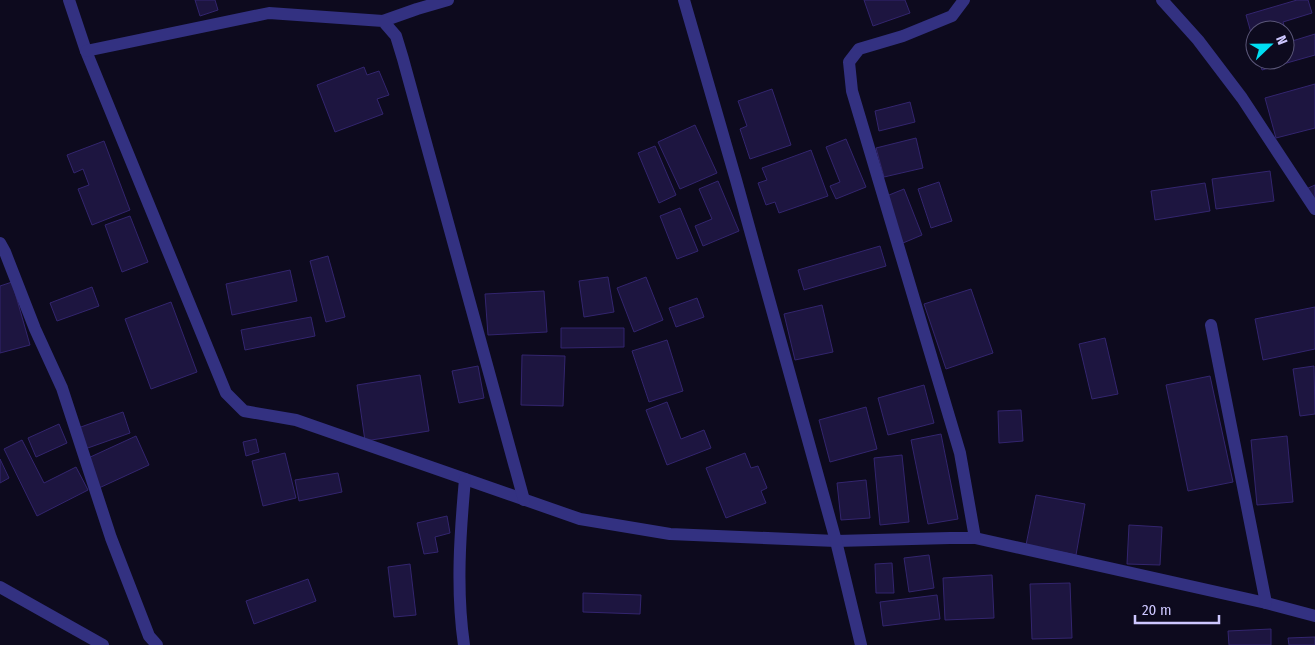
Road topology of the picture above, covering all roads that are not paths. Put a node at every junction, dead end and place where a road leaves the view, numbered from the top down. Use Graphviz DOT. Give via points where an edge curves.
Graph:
graph roads {
  1 [pos="69,0"];
  2 [pos="448,0"];
  3 [pos="684,0"];
  4 [pos="964,0"];
  5 [pos="1162,0"];
  6 [pos="268,6"];
  7 [pos="383,21"];
  8 [pos="86,51"];
  9 [pos="1315,209"];
  10 [pos="0,243"];
  11 [pos="1211,325"];
  12 [pos="465,479"];
  13 [pos="524,500"];
  14 [pos="975,538"];
  15 [pos="836,541"];
  16 [pos="0,587"];
  17 [pos="1266,603"];
  18 [pos="1315,616"];
  19 [pos="103,645"];
  20 [pos="157,645"];
  21 [pos="464,645"];
  22 [pos="861,645"];
  1 -- 8 [label="street"];
  2 -- 7 [label="street"];
  3 -- 15 [label="street"];
  4 -- 14 [label="street" via="952,16 859,49 849,62 852,91 960,453"];
  5 -- 9 [label="street" via="1198,40 1242,98"];
  6 -- 7 [label="street"];
  6 -- 8 [label="street"];
  7 -- 13 [label="street" via="396,36 403,59"];
  8 -- 12 [label="street" via="226,393 244,411 296,420"];
  10 -- 20 [label="street" via="62,388 111,538 149,636"];
  11 -- 17 [label="street"];
  12 -- 13 [label="street"];
  12 -- 21 [label="street" via="460,545 460,620"];
  13 -- 15 [label="street" via="580,519 670,534"];
  14 -- 15 [label="street"];
  14 -- 17 [label="street"];
  15 -- 22 [label="street"];
  16 -- 19 [label="street"];
  17 -- 18 [label="street"];
}
